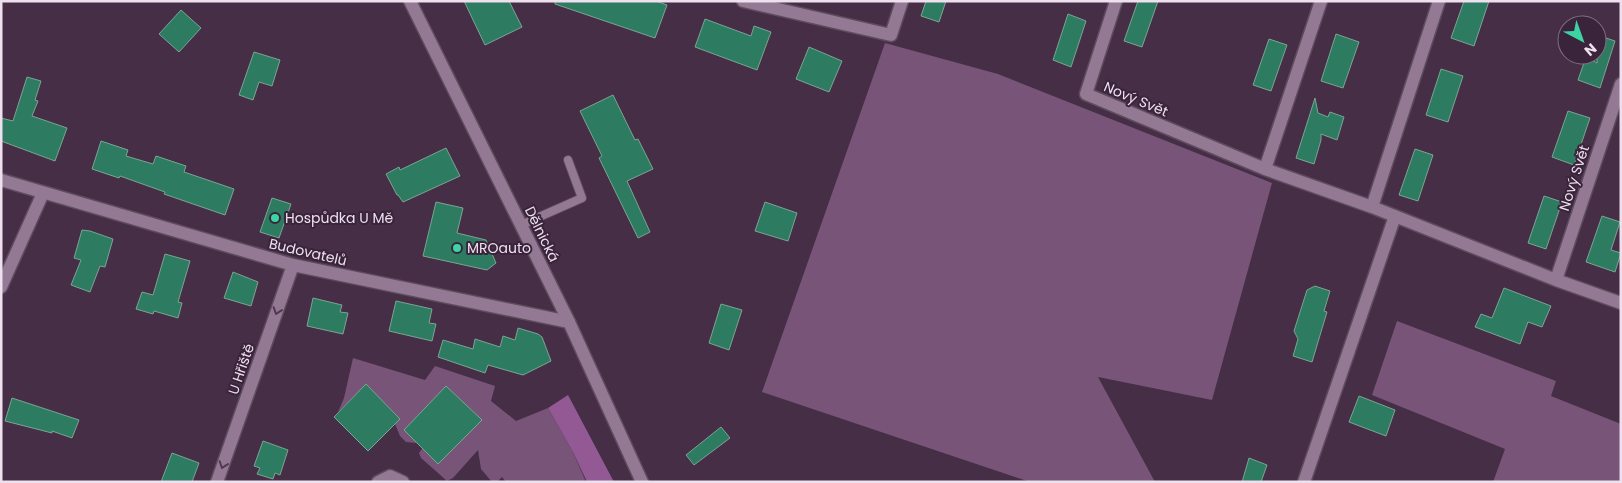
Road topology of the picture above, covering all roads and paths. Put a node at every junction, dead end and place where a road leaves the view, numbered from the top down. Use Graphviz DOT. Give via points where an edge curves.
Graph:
graph roads {
  1 [pos="410,1"];
  2 [pos="743,1"];
  3 [pos="902,1"];
  4 [pos="1116,1"];
  5 [pos="1321,1"];
  6 [pos="1439,1"];
  7 [pos="1621,84"];
  8 [pos="568,160"];
  9 [pos="1264,169"];
  10 [pos="1,180"];
  11 [pos="43,194"];
  12 [pos="1372,207"];
  13 [pos="1395,216"];
  14 [pos="521,225"];
  15 [pos="293,265"];
  16 [pos="1556,280"];
  17 [pos="1,286"];
  18 [pos="1621,303"];
  19 [pos="569,322"];
  20 [pos="217,482"];
  21 [pos="378,482"];
  22 [pos="403,482"];
  23 [pos="642,482"];
  24 [pos="1304,482"];
  1 -- 14 [label="street, Dělnická"];
  2 -- 3 [label="street" via="891,35"];
  4 -- 9 [label="street, Nový Svět" via="1086,94"];
  5 -- 9 [label="street"];
  6 -- 12 [label="street"];
  7 -- 16 [label="street, Nový Svět"];
  8 -- 14 [label="lane" via="582,198"];
  9 -- 12 [label="street, Nový Svět"];
  10 -- 11 [label="street, Budovatelů"];
  11 -- 15 [label="street, Budovatelů"];
  11 -- 17 [label="street"];
  12 -- 13 [label="street, Nový Svět"];
  13 -- 16 [label="street, Nový Svět"];
  13 -- 24 [label="street"];
  14 -- 19 [label="street, Dělnická"];
  15 -- 19 [label="street, Budovatelů"];
  15 -- 20 [label="street, U Hřiště, one-way"];
  16 -- 18 [label="street, Nový Svět"];
  19 -- 23 [label="street, Dělnická"];
  21 -- 22 [label="street" via="390,476"];
}
